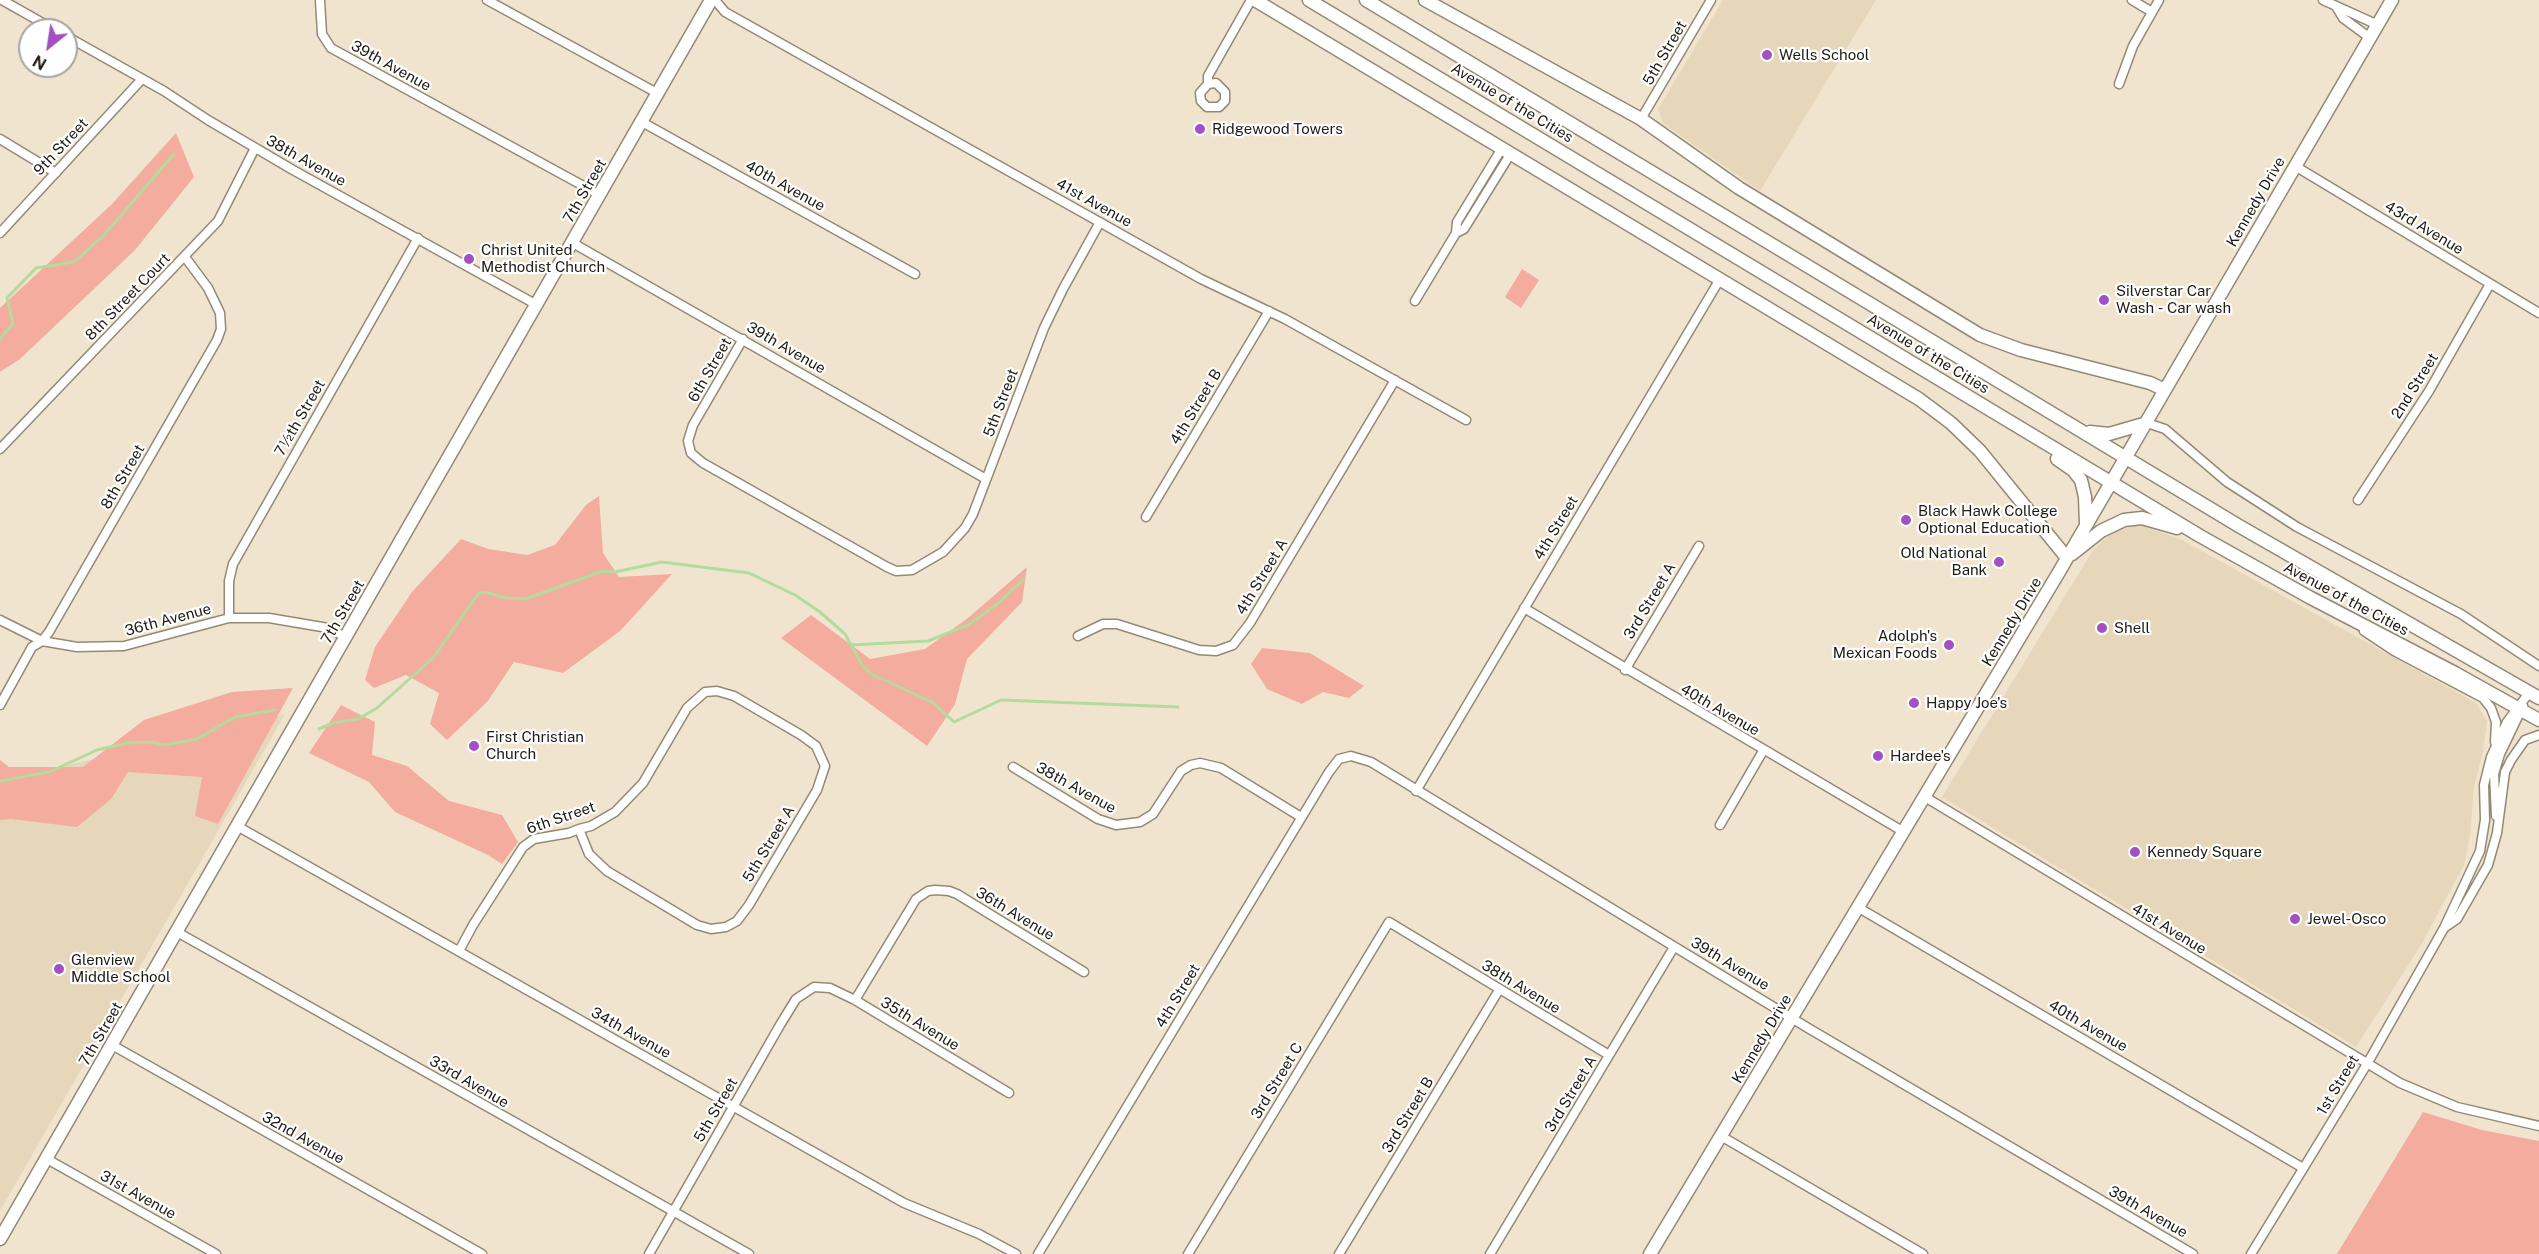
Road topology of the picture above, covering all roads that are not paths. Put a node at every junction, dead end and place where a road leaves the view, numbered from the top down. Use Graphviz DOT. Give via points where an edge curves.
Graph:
graph roads {
  1 [pos="2,0"];
  2 [pos="320,0"];
  3 [pos="487,0"];
  4 [pos="713,0"];
  5 [pos="1253,0"];
  6 [pos="1309,0"];
  7 [pos="1366,0"];
  8 [pos="1425,0"];
  9 [pos="1711,0"];
  10 [pos="2132,0"];
  11 [pos="2159,0"];
  12 [pos="2323,0"];
  13 [pos="2392,0"];
  14 [pos="2337,8"];
  15 [pos="2152,12"];
  16 [pos="34,18"];
  17 [pos="2378,25"];
  18 [pos="2370,38"];
  19 [pos="78,43"];
  20 [pos="142,79"];
  21 [pos="1208,84"];
  22 [pos="2119,84"];
  23 [pos="657,93"];
  24 [pos="1641,119"];
  25 [pos="642,122"];
  26 [pos="0,139"];
  27 [pos="255,148"];
  28 [pos="1506,150"];
  29 [pos="2295,166"];
  30 [pos="56,173"];
  31 [pos="600,195"];
  32 [pos="1100,222"];
  33 [pos="0,233"];
  34 [pos="418,238"];
  35 [pos="571,242"];
  36 [pos="184,257"];
  37 [pos="915,274"];
  38 [pos="1720,279"];
  39 [pos="2490,284"];
  40 [pos="1415,301"];
  41 [pos="537,304"];
  42 [pos="1269,311"];
  43 [pos="2539,313"];
  44 [pos="743,339"];
  45 [pos="1898,354"];
  46 [pos="1395,380"];
  47 [pos="2165,390"];
  48 [pos="1466,420"];
  49 [pos="2146,423"];
  50 [pos="2078,428"];
  51 [pos="0,449"];
  52 [pos="2126,457"];
  53 [pos="986,478"];
  54 [pos="2111,483"];
  55 [pos="2358,500"];
  56 [pos="1146,517"];
  57 [pos="2086,524"];
  58 [pos="2216,545"];
  59 [pos="1699,546"];
  60 [pos="2067,558"];
  61 [pos="905,572"];
  62 [pos="2326,607"];
  63 [pos="1524,609"];
  64 [pos="229,618"];
  65 [pos="0,620"];
  66 [pos="1078,636"];
  67 [pos="346,637"];
  68 [pos="42,640"];
  69 [pos="2539,666"];
  70 [pos="1625,670"];
  71 [pos="2534,695"];
  72 [pos="0,705"];
  73 [pos="2519,709"];
  74 [pos="2539,720"];
  75 [pos="2539,735"];
  76 [pos="1763,751"];
  77 [pos="1345,757"];
  78 [pos="2491,757"];
  79 [pos="825,766"];
  80 [pos="1013,767"];
  81 [pos="1416,791"];
  82 [pos="1925,797"];
  83 [pos="1301,817"];
  84 [pos="237,825"];
  85 [pos="1720,825"];
  86 [pos="2498,825"];
  87 [pos="579,829"];
  88 [pos="1904,832"];
  89 [pos="1859,908"];
  90 [pos="1389,922"];
  91 [pos="2444,928"];
  92 [pos="177,932"];
  93 [pos="1674,947"];
  94 [pos="459,951"];
  95 [pos="1084,972"];
  96 [pos="814,987"];
  97 [pos="1499,990"];
  98 [pos="855,1000"];
  99 [pos="1792,1018"];
  100 [pos="112,1046"];
  101 [pos="1610,1055"];
  102 [pos="2367,1064"];
  103 [pos="1009,1093"];
  104 [pos="734,1106"];
  105 [pos="2539,1126"];
  106 [pos="1721,1136"];
  107 [pos="46,1159"];
  108 [pos="2304,1168"];
  109 [pos="673,1212"];
  110 [pos="0,1239"];
  111 [pos="1651,1253"];
  112 [pos="216,1254"];
  113 [pos="482,1254"];
  114 [pos="649,1254"];
  115 [pos="749,1254"];
  116 [pos="1016,1254"];
  117 [pos="1038,1254"];
  118 [pos="1188,1254"];
  119 [pos="1339,1254"];
  120 [pos="1490,1254"];
  121 [pos="1923,1254"];
  122 [pos="2193,1254"];
  123 [pos="2251,1254"];
  1 -- 16 [label="street"];
  2 -- 31 [label="street, 39th Avenue" via="320,25 328,45"];
  3 -- 23 [label="street"];
  4 -- 23 [label="main road, 7th Street"];
  4 -- 32 [label="street, 41st Avenue" via="725,12"];
  5 -- 21 [label="street" via="1208,76"];
  5 -- 28 [label="main road"];
  6 -- 45 [label="main road, Avenue of the Cities"];
  7 -- 50 [label="main road, Avenue of the Cities"];
  8 -- 24 [label="main road"];
  9 -- 24 [label="street, 5th Street"];
  10 -- 15 [label="street"];
  11 -- 15 [label="street"];
  12 -- 14 [label="street"];
  13 -- 17 [label="main road, Kennedy Drive"];
  14 -- 17 [label="street"];
  14 -- 18 [label="street" via="2343,18"];
  15 -- 22 [label="street" via="2133,46"];
  17 -- 18 [label="main road, Kennedy Drive"];
  18 -- 29 [label="main road, Kennedy Drive"];
  19 -- 20 [label="street, 38th Avenue"];
  20 -- 27 [label="street, 38th Avenue"];
  20 -- 30 [label="street, 9th Street"];
  23 -- 25 [label="main road, 7th Street"];
  24 -- 47 [label="main road" via="1739,188 1980,335"];
  25 -- 31 [label="main road, 7th Street"];
  25 -- 37 [label="street, 40th Avenue"];
  26 -- 30 [label="street"];
  27 -- 34 [label="street, 38th Avenue"];
  27 -- 36 [label="street, 8th Street Court" via="218,221"];
  28 -- 38 [label="main road"];
  28 -- 40 [label="street" via="1464,229 1456,233"];
  29 -- 39 [label="street, 43rd Avenue"];
  29 -- 47 [label="main road, Kennedy Drive"];
  30 -- 33 [label="street, 9th Street"];
  31 -- 35 [label="main road, 7th Street"];
  32 -- 42 [label="street, 41st Avenue" via="1201,279"];
  32 -- 53 [label="street, 5th Street" via="1044,328"];
  34 -- 41 [label="street, 38th Avenue"];
  34 -- 64 [label="street, 7½th Street" via="233,564"];
  35 -- 41 [label="main road, 7th Street"];
  35 -- 44 [label="street, 39th Avenue"];
  36 -- 51 [label="street, 8th Street Court"];
  36 -- 68 [label="street, 8th Street" via="208,288 220,312 217,340"];
  38 -- 60 [label="main road" via="1951,423 1992,464"];
  38 -- 63 [label="street, 4th Street"];
  39 -- 43 [label="street, 43rd Avenue"];
  39 -- 55 [label="street, 2nd Street" via="2429,391"];
  41 -- 67 [label="main road, 7th Street"];
  42 -- 46 [label="street, 41st Avenue"];
  42 -- 56 [label="street, 4th Street B"];
  44 -- 53 [label="street, 39th Avenue"];
  44 -- 61 [label="street, 6th Street" via="693,425 688,447 703,463 887,567"];
  45 -- 54 [label="main road, Avenue of the Cities"];
  45 -- 57 [label="main road" via="2073,470 2083,487"];
  46 -- 48 [label="street, 41st Avenue"];
  46 -- 66 [label="street, 4th Street A" via="1250,623 1233,645 1216,651 1199,650 1117,624 1103,624"];
  47 -- 49 [label="main road, Kennedy Drive"];
  49 -- 50 [label="main road" via="2109,434"];
  49 -- 52 [label="main road, Kennedy Drive"];
  49 -- 69 [label="street" via="2165,429 2227,482 2288,522 2462,614"];
  50 -- 52 [label="main road, Avenue of the Cities"];
  52 -- 54 [label="main road, Kennedy Drive"];
  52 -- 71 [label="main road, Avenue of the Cities" via="2312,569"];
  53 -- 61 [label="street, 5th Street" via="973,514 956,539 932,559"];
  54 -- 57 [label="main road, Kennedy Drive"];
  54 -- 58 [label="main road, Avenue of the Cities"];
  57 -- 60 [label="main road, Kennedy Drive"];
  58 -- 60 [label="main road" via="2142,518 2116,522"];
  58 -- 62 [label="main road, Avenue of the Cities"];
  59 -- 70 [label="street, 3rd Street A"];
  60 -- 82 [label="main road, Kennedy Drive"];
  62 -- 73 [label="main road, Avenue of the Cities"];
  62 -- 78 [label="street" via="2394,651 2482,698 2496,722"];
  63 -- 70 [label="street, 40th Avenue"];
  63 -- 81 [label="street, 4th Street"];
  64 -- 67 [label="street, 36th Avenue" via="269,618 328,628"];
  64 -- 68 [label="street, 36th Avenue" via="124,646 77,647"];
  65 -- 68 [label="street, 36th Avenue"];
  67 -- 84 [label="main road, 7th Street"];
  68 -- 72 [label="street, 8th Street" via="32,647"];
  70 -- 76 [label="street, 40th Avenue"];
  71 -- 73 [label="street"];
  73 -- 74 [label="main road, Avenue of the Cities"];
  73 -- 78 [label="street, 1st Street" via="2507,722"];
  73 -- 86 [label="street" via="2494,774"];
  75 -- 86 [label="street" via="2525,740 2511,760 2502,786"];
  76 -- 85 [label="street"];
  76 -- 88 [label="street, 40th Avenue"];
  77 -- 81 [label="street, 39th Avenue" via="1363,758"];
  77 -- 83 [label="street, 4th Street" via="1335,763"];
  78 -- 91 [label="street, 1st Street" via="2484,785 2485,820 2480,851"];
  79 -- 87 [label="street, 6th Street" via="816,746 801,735 734,696 705,692 687,708 636,792 615,812"];
  79 -- 87 [label="street, 5th Street A" via="817,790 748,905 737,921 726,927 711,929 697,925 607,871 589,854"];
  80 -- 83 [label="street, 38th Avenue" via="1098,819 1116,825 1140,822 1153,814 1181,771 1200,763 1221,768"];
  81 -- 93 [label="street, 39th Avenue"];
  82 -- 88 [label="main road, Kennedy Drive"];
  82 -- 102 [label="street, 41st Avenue"];
  83 -- 117 [label="street, 4th Street"];
  84 -- 92 [label="main road, 7th Street"];
  84 -- 94 [label="street, 34th Avenue"];
  86 -- 91 [label="street, 1st Street" via="2483,875 2457,919"];
  87 -- 94 [label="street, 6th Street" via="534,839 523,847"];
  88 -- 89 [label="main road, Kennedy Drive"];
  89 -- 99 [label="main road, Kennedy Drive"];
  89 -- 108 [label="street, 40th Avenue"];
  90 -- 97 [label="street, 38th Avenue"];
  90 -- 118 [label="street, 3rd Street C"];
  91 -- 102 [label="street, 1st Street"];
  92 -- 100 [label="main road, 7th Street"];
  92 -- 109 [label="street, 33rd Avenue"];
  93 -- 99 [label="street, 39th Avenue"];
  93 -- 101 [label="street, 3rd Street A"];
  94 -- 104 [label="street, 34th Avenue"];
  95 -- 98 [label="street, 36th Avenue" via="957,894 928,891 916,899"];
  96 -- 98 [label="street, 35th Avenue" via="830,988"];
  96 -- 104 [label="street, 5th Street" via="796,999"];
  97 -- 101 [label="street, 38th Avenue"];
  97 -- 119 [label="street, 3rd Street B"];
  98 -- 103 [label="street, 35th Avenue"];
  99 -- 106 [label="main road, Kennedy Drive"];
  99 -- 122 [label="street, 39th Avenue"];
  100 -- 107 [label="main road, 7th Street"];
  100 -- 113 [label="street, 32nd Avenue"];
  101 -- 120 [label="street, 3rd Street A"];
  102 -- 105 [label="street, 41st Avenue" via="2457,1107"];
  102 -- 108 [label="street, 1st Street"];
  104 -- 109 [label="street, 5th Street"];
  104 -- 116 [label="street, 34th Avenue" via="918,1210 979,1234"];
  106 -- 111 [label="main road, Kennedy Drive"];
  106 -- 121 [label="street"];
  107 -- 110 [label="main road, 7th Street"];
  107 -- 112 [label="street, 31st Avenue"];
  108 -- 123 [label="street, 1st Street"];
  109 -- 114 [label="street, 5th Street"];
  109 -- 115 [label="street, 33rd Avenue"];
}
